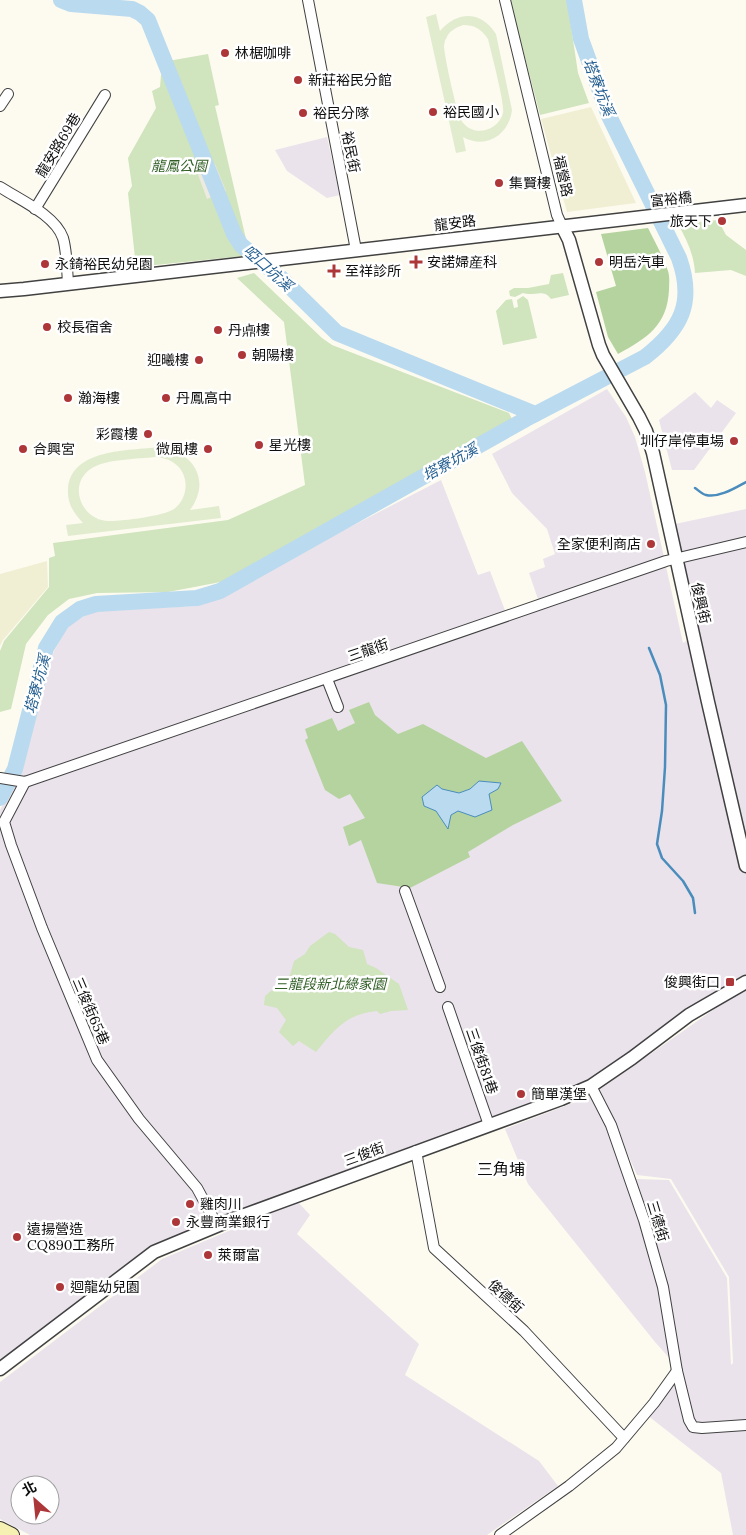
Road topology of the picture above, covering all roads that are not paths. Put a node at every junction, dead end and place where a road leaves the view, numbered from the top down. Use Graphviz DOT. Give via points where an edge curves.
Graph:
graph roads {
  1 [pos="308,0"];
  2 [pos="505,0"];
  3 [pos="8,94"];
  4 [pos="105,94"];
  5 [pos="0,106"];
  6 [pos="0,187"];
  7 [pos="746,205"];
  8 [pos="36,210"];
  9 [pos="640,217"];
  10 [pos="562,226"];
  11 [pos="356,250"];
  12 [pos="68,284"];
  13 [pos="0,290"];
  14 [pos="603,355"];
  15 [pos="746,542"];
  16 [pos="676,559"];
  17 [pos="327,679"];
  18 [pos="338,708"];
  19 [pos="0,778"];
  20 [pos="22,782"];
  21 [pos="746,866"];
  22 [pos="405,890"];
  23 [pos="746,982"];
  24 [pos="440,987"];
  25 [pos="448,1007"];
  26 [pos="591,1086"];
  27 [pos="489,1125"];
  28 [pos="416,1151"];
  29 [pos="217,1225"];
  30 [pos="0,1369"];
  31 [pos="677,1371"];
  32 [pos="746,1425"];
  33 [pos="624,1438"];
  34 [pos="0,1529"];
  35 [pos="12,1535"];
  36 [pos="500,1535"];
  1 -- 11 [label="street, 裕民街"];
  2 -- 10 [label="street, 福營路"];
  3 -- 5 [label="street"];
  4 -- 8 [label="street, 龍安路69巷"];
  6 -- 8 [label="street"];
  7 -- 9 [label="street, 富裕橋"];
  8 -- 12 [label="street" via="59,228"];
  9 -- 10 [label="street, 龍安路"];
  10 -- 11 [label="street, 龍安路"];
  10 -- 14 [label="street, 福營路"];
  11 -- 12 [label="street, 龍安路"];
  12 -- 13 [label="street"];
  14 -- 16 [label="street, 俊興街" via="646,431"];
  15 -- 16 [label="street, 三龍街"];
  16 -- 17 [label="street, 三龍街"];
  16 -- 21 [label="street, 俊興街"];
  17 -- 18 [label="street"];
  17 -- 20 [label="street, 三龍街"];
  19 -- 20 [label="street"];
  20 -- 29 [label="street, 三俊街65巷" via="4,822 87,1039 102,1067 139,1119 198,1188"];
  22 -- 24 [label="street"];
  23 -- 26 [label="street, 三俊街" via="689,1015"];
  25 -- 27 [label="street, 三俊街81巷"];
  26 -- 27 [label="street, 三俊街"];
  26 -- 31 [label="street, 三德街" via="611,1125 644,1220 663,1288"];
  27 -- 28 [label="street, 三俊街"];
  28 -- 29 [label="street, 三俊街"];
  28 -- 33 [label="street, 俊德街" via="434,1248 524,1331"];
  29 -- 30 [label="street, 三俊街" via="154,1252"];
  31 -- 32 [label="street, 三德街" via="693,1427"];
  31 -- 33 [label="street"];
  33 -- 36 [label="street" via="569,1486"];
  34 -- 35 [label="main road"];
}
